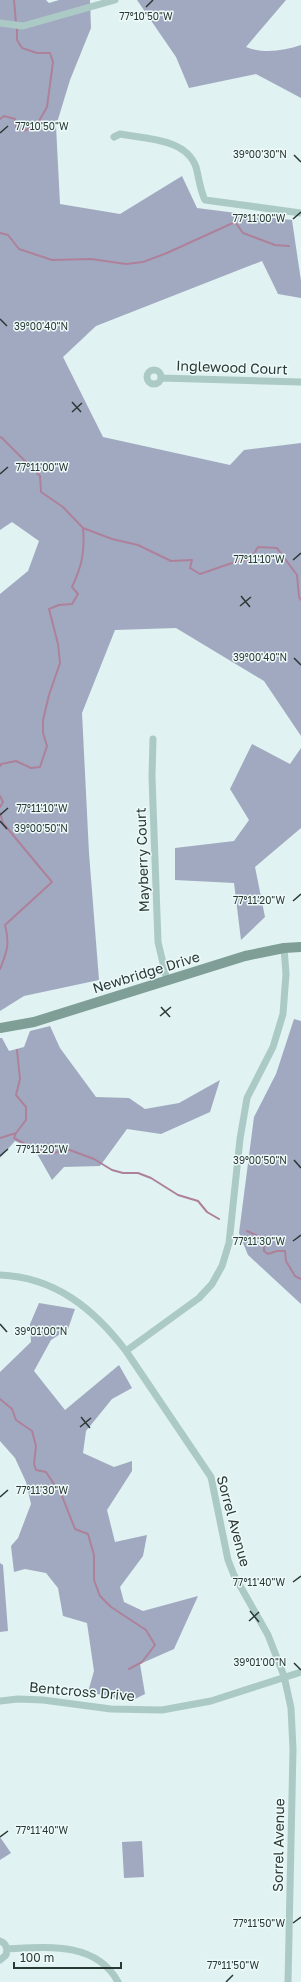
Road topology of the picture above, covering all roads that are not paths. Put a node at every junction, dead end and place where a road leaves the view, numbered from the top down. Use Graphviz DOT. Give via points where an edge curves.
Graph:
graph roads {
  1 [pos="115,0"];
  2 [pos="0,23"];
  3 [pos="114,137"];
  4 [pos="301,213"];
  5 [pos="161,378"];
  6 [pos="301,382"];
  7 [pos="153,738"];
  8 [pos="301,947"];
  9 [pos="284,948"];
  10 [pos="166,980"];
  11 [pos="0,1028"];
  12 [pos="0,1275"];
  13 [pos="126,1351"];
  14 [pos="301,1672"];
  15 [pos="284,1676"];
  16 [pos="0,1701"];
  17 [pos="0,1941"];
  18 [pos="7,1949"];
  19 [pos="0,1960"];
  20 [pos="118,1982"];
  21 [pos="288,1982"];
  1 -- 2 [label="street" via="23,26"];
  3 -- 4 [label="street" via="120,134 127,135 165,142 182,149 195,166 205,200"];
  5 -- 6 [label="street, Inglewood Court"];
  7 -- 10 [label="street, Mayberry Court" via="158,942"];
  8 -- 9 [label="street, Newbridge Drive"];
  9 -- 10 [label="street, Newbridge Drive" via="245,956"];
  9 -- 13 [label="street" via="286,974 283,1014 273,1046 247,1098 229,1243 222,1266 212,1284 199,1298"];
  10 -- 11 [label="street, Newbridge Drive" via="34,1022"];
  12 -- 13 [label="street, Sorrel Avenue" via="13,1275 44,1284 67,1295 90,1310"];
  13 -- 15 [label="street, Sorrel Avenue" via="211,1477 228,1560 268,1635"];
  14 -- 15 [label="street, Bentcross Drive"];
  15 -- 16 [label="street, Bentcross Drive" via="211,1701 162,1710 111,1710 43,1700"];
  15 -- 21 [label="street, Sorrel Avenue" via="291,1708 293,1749"];
  17 -- 18 [label="street"];
  18 -- 19 [label="street" via="6,1955"];
  18 -- 20 [label="street" via="49,1946 70,1948 93,1957 107,1968"];
}
